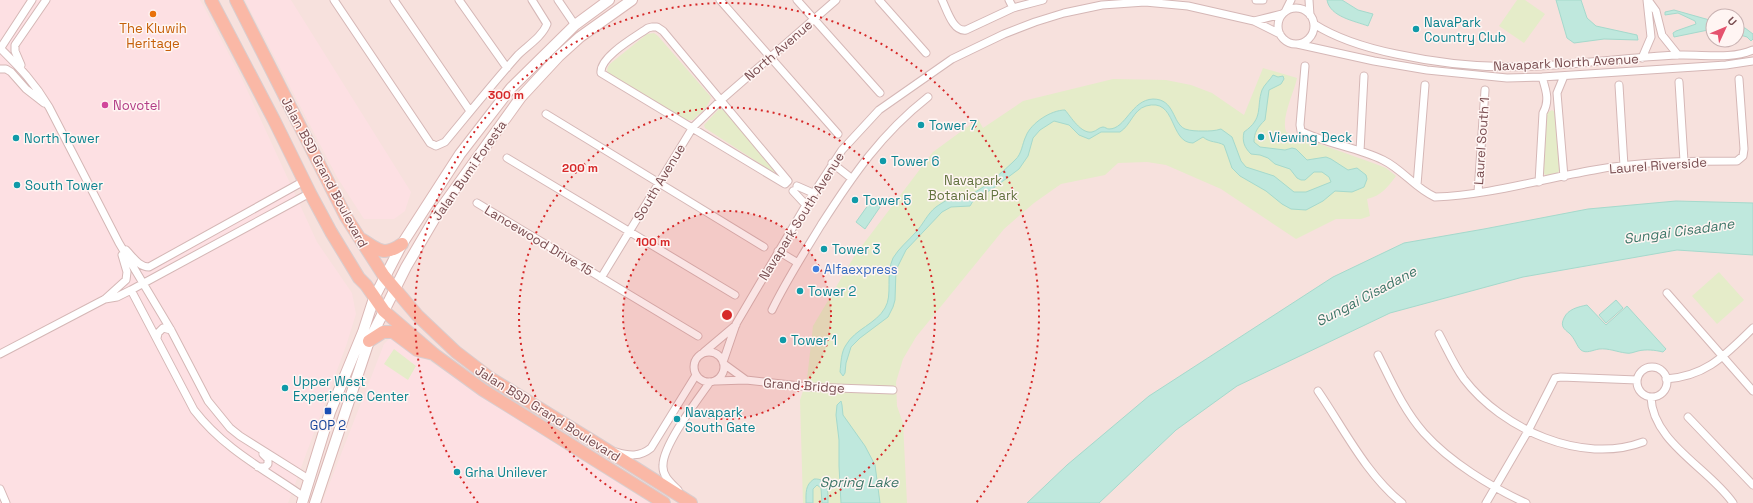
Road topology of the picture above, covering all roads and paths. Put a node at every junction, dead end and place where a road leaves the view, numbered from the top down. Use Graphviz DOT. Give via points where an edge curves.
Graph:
graph roads {
  1 [pos="32,0"];
  2 [pos="46,0"];
  3 [pos="211,0"];
  4 [pos="236,0"];
  5 [pos="334,0"];
  6 [pos="394,0"];
  7 [pos="459,0"];
  8 [pos="532,0"];
  9 [pos="558,0"];
  10 [pos="609,0"];
  11 [pos="632,0"];
  12 [pos="720,0"];
  13 [pos="797,0"];
  14 [pos="836,0"];
  15 [pos="879,0"];
  16 [pos="942,0"];
  17 [pos="1009,0"];
  18 [pos="1043,0"];
  19 [pos="1291,0"];
  20 [pos="1309,0"];
  21 [pos="1647,0"];
  22 [pos="1189,3"];
  23 [pos="1013,8"];
  24 [pos="1284,12"];
  25 [pos="1310,15"];
  26 [pos="814,19"];
  27 [pos="1254,21"];
  28 [pos="1314,24"];
  29 [pos="575,25"];
  30 [pos="1280,34"];
  31 [pos="1662,35"];
  32 [pos="1651,37"];
  33 [pos="1297,44"];
  34 [pos="0,48"];
  35 [pos="1753,50"];
  36 [pos="926,54"];
  37 [pos="1678,55"];
  38 [pos="770,57"];
  39 [pos="1642,58"];
  40 [pos="1753,61"];
  41 [pos="1305,66"];
  42 [pos="1476,66"];
  43 [pos="0,68"];
  44 [pos="507,68"];
  45 [pos="23,70"];
  46 [pos="1475,75"];
  47 [pos="1364,76"];
  48 [pos="1564,76"];
  49 [pos="1542,77"];
  50 [pos="1739,79"];
  51 [pos="1679,82"];
  52 [pos="1425,85"];
  53 [pos="1619,85"];
  54 [pos="1485,90"];
  55 [pos="880,93"];
  56 [pos="928,97"];
  57 [pos="721,100"];
  58 [pos="49,106"];
  59 [pos="1547,106"];
  60 [pos="1559,106"];
  61 [pos="470,111"];
  62 [pos="546,114"];
  63 [pos="693,127"];
  64 [pos="838,134"];
  65 [pos="1360,151"];
  66 [pos="507,158"];
  67 [pos="1684,162"];
  68 [pos="832,163"];
  69 [pos="1624,166"];
  70 [pos="1564,177"];
  71 [pos="851,178"];
  72 [pos="304,181"];
  73 [pos="1539,182"];
  74 [pos="658,183"];
  75 [pos="1417,185"];
  76 [pos="1478,192"];
  77 [pos="310,193"];
  78 [pos="813,193"];
  79 [pos="274,199"];
  80 [pos="477,203"];
  81 [pos="806,205"];
  82 [pos="280,209"];
  83 [pos="629,231"];
  84 [pos="358,236"];
  85 [pos="119,243"];
  86 [pos="402,244"];
  87 [pos="764,247"];
  88 [pos="778,251"];
  89 [pos="798,263"];
  90 [pos="384,276"];
  91 [pos="601,278"];
  92 [pos="142,284"];
  93 [pos="395,289"];
  94 [pos="131,290"];
  95 [pos="1667,293"];
  96 [pos="735,296"];
  97 [pos="374,298"];
  98 [pos="105,299"];
  99 [pos="772,310"];
  100 [pos="384,311"];
  101 [pos="736,324"];
  102 [pos="1753,328"];
  103 [pos="170,330"];
  104 [pos="1439,334"];
  105 [pos="698,336"];
  106 [pos="157,338"];
  107 [pos="369,341"];
  108 [pos="0,354"];
  109 [pos="702,354"];
  110 [pos="435,355"];
  111 [pos="1378,355"];
  112 [pos="1723,356"];
  113 [pos="724,363"];
  114 [pos="696,375"];
  115 [pos="1666,378"];
  116 [pos="746,380"];
  117 [pos="1637,380"];
  118 [pos="713,381"];
  119 [pos="893,390"];
  120 [pos="1318,391"];
  121 [pos="1753,392"];
  122 [pos="1651,397"];
  123 [pos="678,405"];
  124 [pos="690,412"];
  125 [pos="1688,417"];
  126 [pos="666,425"];
  127 [pos="1528,431"];
  128 [pos="677,432"];
  129 [pos="1643,442"];
  130 [pos="254,445"];
  131 [pos="599,445"];
  132 [pos="258,466"];
  133 [pos="310,480"];
  134 [pos="1753,485"];
  135 [pos="1496,487"];
  136 [pos="0,488"];
  137 [pos="303,500"];
  138 [pos="6,503"];
  139 [pos="315,503"];
  140 [pos="664,503"];
  141 [pos="692,503"];
  142 [pos="1402,503"];
  143 [pos="1486,503"];
  144 [pos="1526,503"];
  145 [pos="1733,503"];
  1 -- 34 [label="street"];
  2 -- 45 [label="street" via="15,45"];
  3 -- 72 [label="main road, Jalan BSD Grand Boulevard"];
  4 -- 84 [label="main road, Jalan BSD Grand Boulevard"];
  5 -- 61 [label="street" via="430,142 436,146 440,145"];
  6 -- 61 [label="street"];
  7 -- 44 [label="street"];
  8 -- 44 [label="street" via="547,24 545,30"];
  9 -- 29 [label="street"];
  10 -- 29 [label="main road, Jalan Bumi Foresta"];
  11 -- 93 [label="main road, Jalan Bumi Foresta" via="580,37 521,97 439,211"];
  12 -- 38 [label="street"];
  13 -- 26 [label="street"];
  14 -- 26 [label="street, North Avenue"];
  15 -- 36 [label="street"];
  16 -- 23 [label="street" via="956,28 962,31"];
  17 -- 23 [label="street"];
  18 -- 23 [label="street"];
  19 -- 24 [label="street"];
  20 -- 25 [label="street"];
  21 -- 31 [label="street" via="1656,11"];
  21 -- 32 [label="street"];
  22 -- 27 [label="street, Navapark South Avenue"];
  22 -- 68 [label="street, Navapark South Avenue" via="1102,5 1064,13 1004,34 952,60 879,110"];
  24 -- 25 [label="street" via="1301,8"];
  24 -- 27 [label="street, Navapark South Avenue"];
  24 -- 30 [label="street" via="1278,24"];
  25 -- 28 [label="street"];
  26 -- 38 [label="street, North Avenue"];
  26 -- 55 [label="street"];
  27 -- 30 [label="street, Navapark South Avenue"];
  28 -- 33 [label="street" via="1311,36 1305,42"];
  28 -- 42 [label="street, Navapark North Avenue" via="1339,38 1377,50"];
  29 -- 86 [label="main road, Jalan Bumi Foresta" via="512,88 484,122 460,154"];
  30 -- 33 [label="street" via="1289,43"];
  31 -- 32 [label="street"];
  31 -- 37 [label="street"];
  32 -- 39 [label="street"];
  33 -- 46 [label="street, Navapark North Avenue" via="1374,61"];
  34 -- 45 [label="street"];
  35 -- 37 [label="street, Navapark North Avenue" via="1725,56"];
  37 -- 39 [label="street, Navapark North Avenue"];
  38 -- 57 [label="street, North Avenue"];
  38 -- 64 [label="street"];
  39 -- 42 [label="street, Navapark North Avenue" via="1536,66"];
  40 -- 48 [label="street, Navapark North Avenue"];
  41 -- 65 [label="street, Laurel Riverside" via="1301,131"];
  42 -- 46 [label="street"];
  43 -- 58 [label="street" via="11,72 26,89"];
  44 -- 61 [label="street"];
  45 -- 58 [label="street"];
  46 -- 49 [label="street, Navapark North Avenue" via="1507,78"];
  47 -- 65 [label="street"];
  48 -- 49 [label="street, Navapark North Avenue"];
  48 -- 60 [label="street" via="1557,93"];
  49 -- 59 [label="street" via="1547,94"];
  50 -- 67 [label="street, Laurel Riverside" via="1743,156 1737,161"];
  51 -- 67 [label="street"];
  52 -- 75 [label="street"];
  53 -- 69 [label="street"];
  54 -- 76 [label="street, Laurel South 1"];
  56 -- 71 [label="street" via="891,129"];
  57 -- 63 [label="street, North Avenue"];
  57 -- 63 [label="street" via="787,182"];
  57 -- 63 [label="street" via="657,27 648,28 603,62 600,69 604,76"];
  58 -- 85 [label="street"];
  59 -- 60 [label="street"];
  59 -- 73 [label="street" via="1543,113"];
  60 -- 70 [label="street"];
  62 -- 74 [label="street"];
  63 -- 74 [label="street, South Avenue"];
  65 -- 75 [label="street, Laurel Riverside" via="1384,160"];
  66 -- 83 [label="street"];
  67 -- 69 [label="street, Laurel Riverside"];
  68 -- 71 [label="street"];
  68 -- 78 [label="street, Navapark South Avenue"];
  69 -- 70 [label="street, Laurel Riverside"];
  70 -- 73 [label="street, Laurel Riverside"];
  71 -- 89 [label="street"];
  72 -- 77 [label="main road, Jalan BSD Grand Boulevard"];
  72 -- 79 [label="street"];
  73 -- 76 [label="street, Laurel Riverside"];
  74 -- 83 [label="street, South Avenue"];
  74 -- 87 [label="street"];
  75 -- 76 [label="street, Laurel Riverside" via="1436,197"];
  77 -- 82 [label="street"];
  77 -- 97 [label="main road, Jalan BSD Grand Boulevard" via="358,278"];
  78 -- 81 [label="street, Navapark South Avenue"];
  78 -- 81 [label="street" via="795,189"];
  79 -- 82 [label="street" via="282,202"];
  79 -- 85 [label="street" via="149,267 139,264"];
  80 -- 91 [label="street, Lancewood Drive 15"];
  81 -- 88 [label="street, Navapark South Avenue"];
  82 -- 92 [label="street"];
  83 -- 91 [label="street, South Avenue"];
  83 -- 96 [label="street"];
  84 -- 86 [label="main road" via="376,249 385,252 394,250"];
  84 -- 90 [label="main road, Jalan BSD Grand Boulevard"];
  85 -- 92 [label="street"];
  85 -- 98 [label="street" via="127,272 126,280"];
  86 -- 90 [label="main road, Jalan Bumi Foresta"];
  88 -- 89 [label="street"];
  88 -- 101 [label="street, Navapark South Avenue"];
  89 -- 99 [label="street"];
  90 -- 93 [label="main road, Jalan BSD Grand Boulevard"];
  90 -- 97 [label="main road, Jalan Bumi Foresta"];
  91 -- 105 [label="street, Lancewood Drive 15"];
  92 -- 94 [label="street"];
  92 -- 103 [label="street"];
  93 -- 100 [label="main road, Jalan Bumi Foresta"];
  93 -- 131 [label="main road, Jalan BSD Grand Boulevard" via="443,340 482,372"];
  94 -- 98 [label="street" via="117,297"];
  94 -- 106 [label="street"];
  95 -- 112 [label="street"];
  97 -- 100 [label="main road, Jalan BSD Grand Boulevard"];
  97 -- 133 [label="main road, Jalan Bumi Foresta" via="330,412"];
  98 -- 108 [label="street"];
  100 -- 107 [label="main road, Jalan Bumi Foresta"];
  100 -- 110 [label="main road, Jalan BSD Grand Boulevard"];
  101 -- 109 [label="street, Navapark South Avenue"];
  101 -- 113 [label="street, Navapark South Avenue"];
  102 -- 112 [label="street"];
  103 -- 106 [label="street" via="163,328"];
  103 -- 130 [label="street" via="208,401 230,428"];
  104 -- 127 [label="street" via="1464,378 1481,398 1496,412"];
  106 -- 132 [label="street" via="194,410 205,424 232,449"];
  107 -- 110 [label="main road" via="383,332 393,332 417,350"];
  107 -- 139 [label="main road, Jalan Bumi Foresta"];
  109 -- 113 [label="street" via="709,352 719,355"];
  109 -- 114 [label="street" via="694,364"];
  110 -- 140 [label="main road, Jalan BSD Grand Boulevard" via="521,415"];
  111 -- 135 [label="street" via="1404,404 1424,433 1446,454"];
  112 -- 115 [label="street" via="1693,374"];
  112 -- 121 [label="street"];
  113 -- 116 [label="street"];
  113 -- 118 [label="street" via="722,375"];
  114 -- 118 [label="street" via="702,380"];
  114 -- 123 [label="street"];
  115 -- 117 [label="street" via="1661,370 1651,367 1642,371"];
  115 -- 122 [label="street" via="1667,383 1663,392"];
  116 -- 118 [label="street, Grand Bridge"];
  116 -- 119 [label="street, Grand Bridge" via="809,387"];
  117 -- 122 [label="street" via="1642,394"];
  117 -- 127 [label="street" via="1555,378"];
  118 -- 124 [label="street"];
  120 -- 142 [label="street" via="1368,465 1392,495"];
  122 -- 145 [label="street" via="1654,415 1664,431 1678,449 1721,488"];
  123 -- 124 [label="street"];
  123 -- 126 [label="street"];
  124 -- 128 [label="street"];
  125 -- 134 [label="street"];
  126 -- 128 [label="street"];
  126 -- 131 [label="street" via="651,448 640,455 625,454"];
  127 -- 129 [label="street" via="1568,445 1594,449 1624,447"];
  127 -- 135 [label="street"];
  128 -- 141 [label="street" via="662,465 669,482"];
  130 -- 132 [label="street" via="268,459 265,467"];
  130 -- 133 [label="street"];
  131 -- 141 [label="main road, Jalan BSD Grand Boulevard"];
  132 -- 137 [label="street"];
  133 -- 137 [label="main road, Jalan Bumi Foresta"];
  135 -- 143 [label="street"];
  135 -- 144 [label="street"];
  136 -- 138 [label="street"];
}
